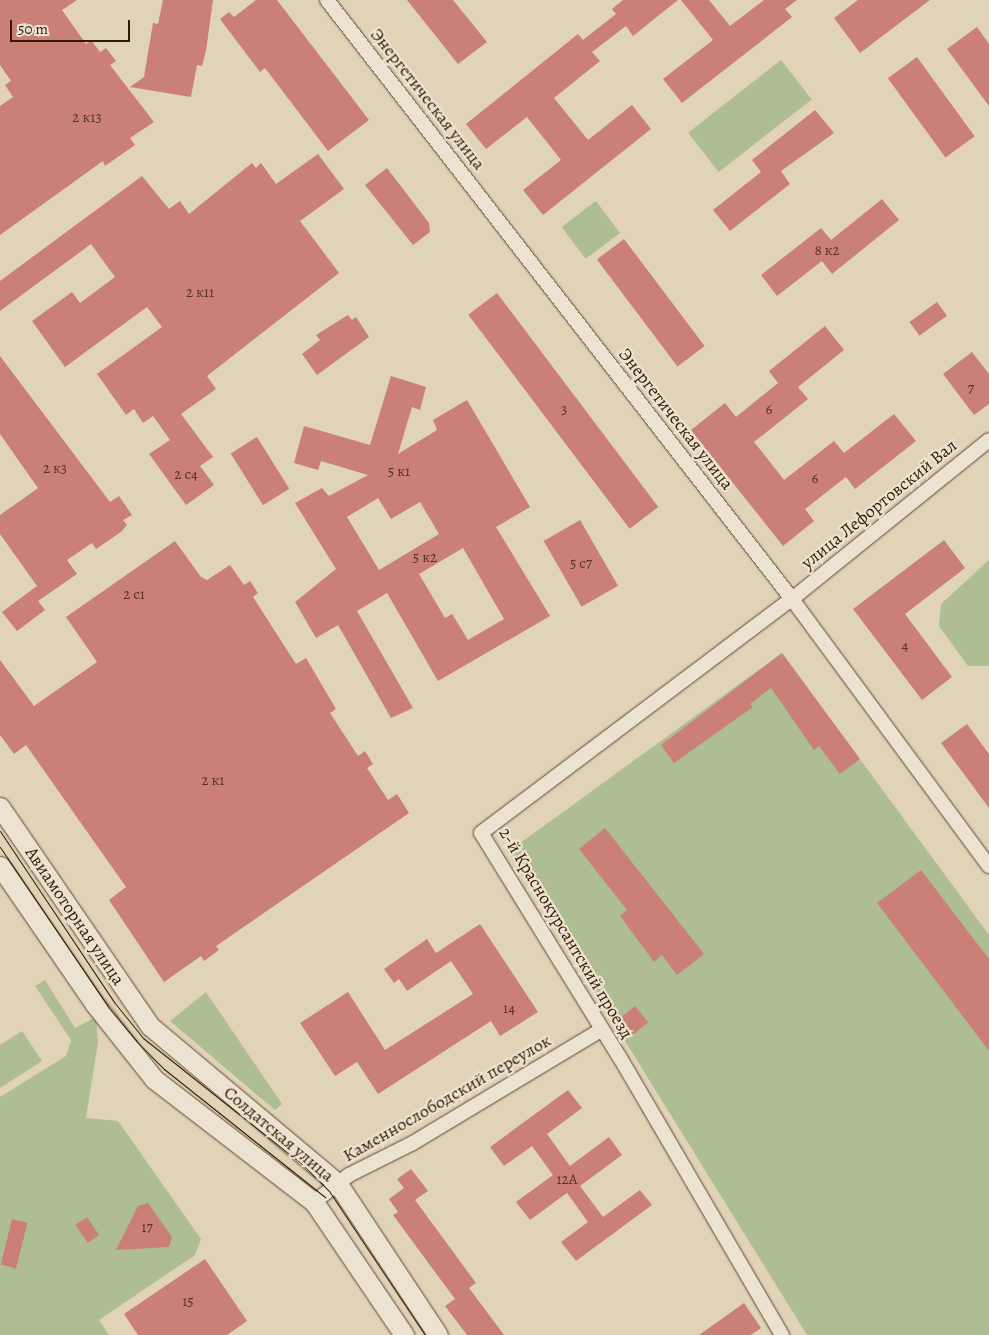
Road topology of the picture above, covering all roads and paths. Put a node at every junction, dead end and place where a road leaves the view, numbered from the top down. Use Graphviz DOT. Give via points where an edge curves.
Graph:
graph roads {
  1 [pos="327,0"];
  2 [pos="989,440"];
  3 [pos="792,599"];
  4 [pos="1,809"];
  5 [pos="0,866"];
  6 [pos="989,866"];
  7 [pos="150,1026"];
  8 [pos="601,1030"];
  9 [pos="128,1048"];
  10 [pos="338,1184"];
  11 [pos="314,1202"];
  12 [pos="404,1335"];
  13 [pos="438,1335"];
  14 [pos="782,1335"];
  1 -- 3 [label="street, Энергетическая улица"];
  2 -- 3 [label="street, улица Лефортовский Вал"];
  3 -- 6 [label="street, Энергетическая улица"];
  3 -- 8 [label="street, 2-й Краснокурсантский проезд" via="481,833"];
  4 -- 7 [label="main road, Авиамоторная улица"];
  5 -- 9 [label="main road, Авиамоторная улица"];
  7 -- 10 [label="main road, Солдатская улица"];
  8 -- 10 [label="street, Каменнослободский переулок"];
  8 -- 14 [label="street, 2-й Краснокурсантский проезд"];
  9 -- 11 [label="main road, Солдатская улица" via="154,1079"];
  10 -- 11 [label="street, Каменнослободский переулок"];
  10 -- 13 [label="main road, Солдатская улица"];
  11 -- 12 [label="main road, Солдатская улица"];
}
